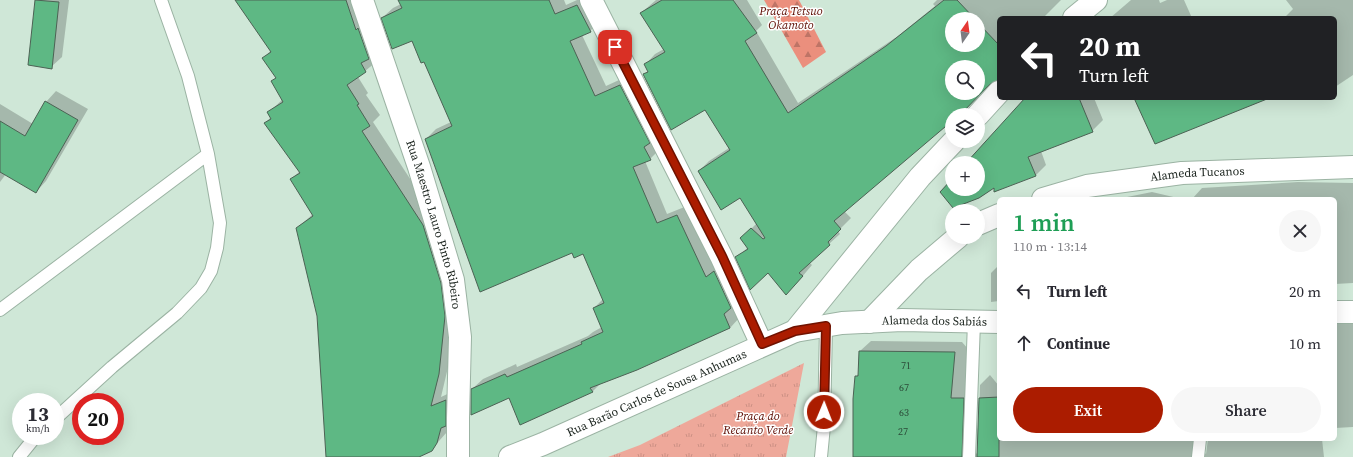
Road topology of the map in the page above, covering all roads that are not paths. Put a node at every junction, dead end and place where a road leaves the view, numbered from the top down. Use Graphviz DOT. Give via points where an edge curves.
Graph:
graph roads {
  1 [pos="161,0"];
  2 [pos="362,0"];
  3 [pos="591,0"];
  4 [pos="1096,0"];
  5 [pos="1076,16"];
  6 [pos="997,94"];
  7 [pos="985,108"];
  8 [pos="947,148"];
  9 [pos="208,154"];
  10 [pos="1353,167"];
  11 [pos="1050,197"];
  12 [pos="997,216"];
  13 [pos="985,221"];
  14 [pos="950,244"];
  15 [pos="0,310"];
  16 [pos="1337,312"];
  17 [pos="1353,312"];
  18 [pos="869,322"];
  19 [pos="974,322"];
  20 [pos="997,322"];
  21 [pos="826,326"];
  22 [pos="795,331"];
  23 [pos="762,344"];
  24 [pos="64,411"];
  25 [pos="1200,441"];
  26 [pos="29,445"];
  27 [pos="19,457"];
  28 [pos="458,457"];
  29 [pos="510,457"];
  30 [pos="820,457"];
  31 [pos="969,457"];
  32 [pos="1198,457"];
  1 -- 9 [label="lane" via="188,76"];
  2 -- 28 [label="street, Rua Maestro Lauro Pinto Ribeiro" via="420,167 453,280 460,337"];
  3 -- 23 [label="street" via="722,256"];
  4 -- 5 [label="street"];
  6 -- 7 [label="street"];
  8 -- 22 [label="street, Rua Barão Carlos de Sousa Anhumas" via="920,177"];
  9 -- 15 [label="lane"];
  9 -- 24 [label="lane" via="220,223 211,271 201,288 177,313"];
  10 -- 11 [label="street, Alameda Tucanos" via="1182,173 1087,186"];
  12 -- 13 [label="street"];
  14 -- 18 [label="street" via="919,270"];
  16 -- 17 [label="street"];
  18 -- 19 [label="street, Alameda dos Sabiás"];
  18 -- 21 [label="street, Alameda dos Sabiás"];
  19 -- 20 [label="street, Alameda dos Sabiás"];
  19 -- 31 [label="lane"];
  21 -- 22 [label="street, Alameda dos Sabiás"];
  21 -- 30 [label="lane" via="824,426"];
  22 -- 23 [label="street, Rua Barão Carlos de Sousa Anhumas"];
  23 -- 29 [label="street, Rua Barão Carlos de Sousa Anhumas"];
  25 -- 32 [label="lane"];
  26 -- 27 [label="lane"];
}
